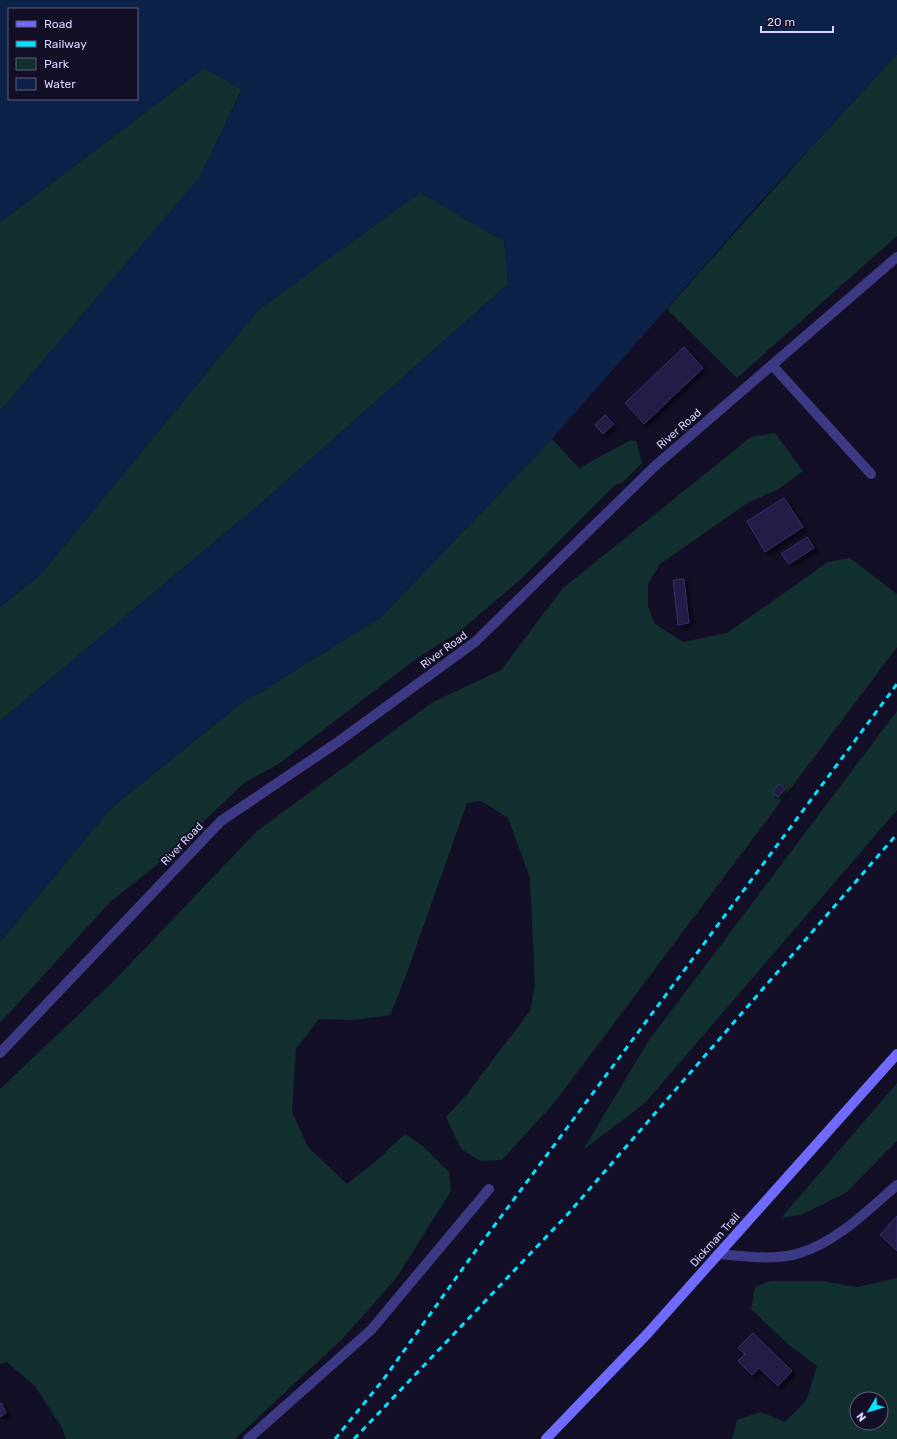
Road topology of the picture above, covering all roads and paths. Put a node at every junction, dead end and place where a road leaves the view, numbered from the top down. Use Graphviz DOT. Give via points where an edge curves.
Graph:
graph roads {
  1 [pos="897,257"];
  2 [pos="772,365"];
  3 [pos="871,474"];
  4 [pos="0,1053"];
  5 [pos="897,1054"];
  6 [pos="897,1185"];
  7 [pos="489,1190"];
  8 [pos="718,1254"];
  9 [pos="248,1439"];
  10 [pos="546,1439"];
  1 -- 2 [label="street, River Road"];
  2 -- 3 [label="street"];
  2 -- 4 [label="street, River Road" via="655,466 476,642 335,744 221,821"];
  5 -- 8 [label="street, Dickman Trail"];
  6 -- 8 [label="street" via="832,1238 800,1254 762,1258"];
  7 -- 9 [label="street" via="371,1330"];
  8 -- 10 [label="street, Dickman Trail" via="648,1333"];
}
